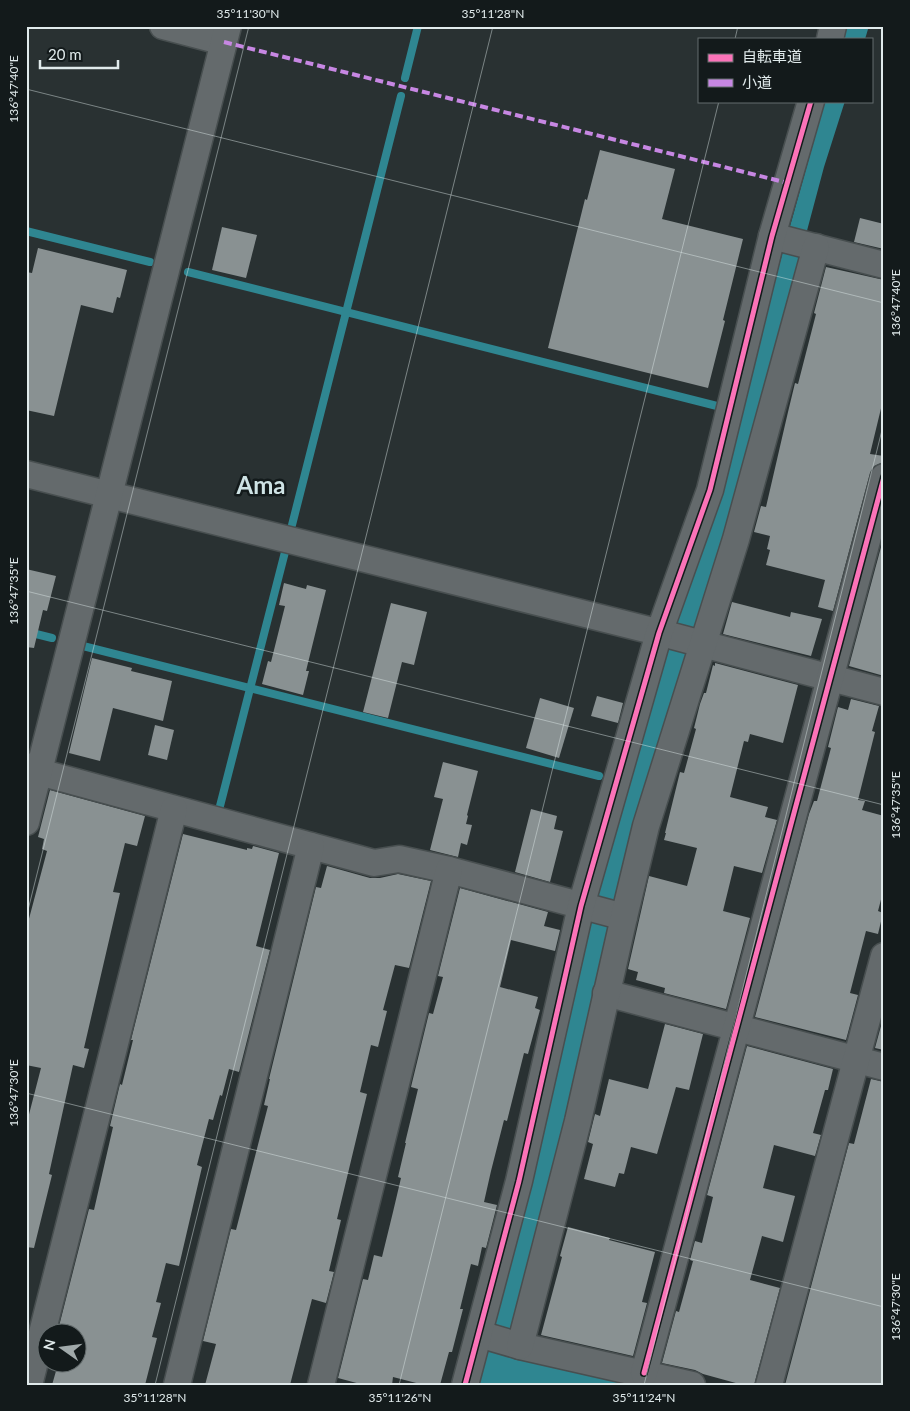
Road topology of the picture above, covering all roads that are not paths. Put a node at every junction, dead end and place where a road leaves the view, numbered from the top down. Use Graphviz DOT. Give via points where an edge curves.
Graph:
graph roads {
  1 [pos="163,26"];
  2 [pos="226,34"];
  3 [pos="812,102"];
  4 [pos="774,237"];
  5 [pos="813,247"];
  6 [pos="884,265"];
  7 [pos="26,474"];
  8 [pos="884,477"];
  9 [pos="108,495"];
  10 [pos="662,634"];
  11 [pos="698,643"];
  12 [pos="830,678"];
  13 [pos="884,692"];
  14 [pos="32,769"];
  15 [pos="174,809"];
  16 [pos="26,822"];
  17 [pos="311,846"];
  18 [pos="449,870"];
  19 [pos="585,907"];
  20 [pos="620,916"];
  21 [pos="884,956"];
  22 [pos="606,993"];
  23 [pos="736,1028"];
  24 [pos="856,1060"];
  25 [pos="884,1067"];
  26 [pos="482,1335"];
  27 [pos="517,1345"];
  28 [pos="644,1373"];
  29 [pos="29,1385"];
  30 [pos="177,1385"];
  31 [pos="321,1385"];
  32 [pos="465,1385"];
  33 [pos="692,1385"];
  34 [pos="769,1385"];
  1 -- 2 [label="street"];
  2 -- 9 [label="street"];
  3 -- 4 [label="street"];
  4 -- 5 [label="street"];
  4 -- 10 [label="street" via="710,490"];
  5 -- 6 [label="street"];
  5 -- 11 [label="street" via="736,539"];
  7 -- 9 [label="street"];
  8 -- 12 [label="street"];
  9 -- 10 [label="street"];
  9 -- 14 [label="street"];
  10 -- 11 [label="street"];
  10 -- 19 [label="street"];
  11 -- 12 [label="street"];
  11 -- 20 [label="street"];
  12 -- 13 [label="street"];
  12 -- 23 [label="street"];
  14 -- 15 [label="street"];
  14 -- 16 [label="street"];
  15 -- 17 [label="street"];
  15 -- 29 [label="street"];
  17 -- 18 [label="street" via="374,863 398,859"];
  17 -- 30 [label="street"];
  18 -- 19 [label="street"];
  18 -- 31 [label="street"];
  19 -- 20 [label="street"];
  19 -- 26 [label="street"];
  20 -- 22 [label="street"];
  21 -- 24 [label="street"];
  22 -- 23 [label="street"];
  22 -- 27 [label="street" via="578,1121"];
  23 -- 24 [label="street"];
  23 -- 28 [label="street"];
  24 -- 25 [label="street"];
  24 -- 34 [label="street"];
  26 -- 27 [label="street"];
  26 -- 32 [label="street"];
  27 -- 28 [label="street"];
  28 -- 33 [label="street"];
}
